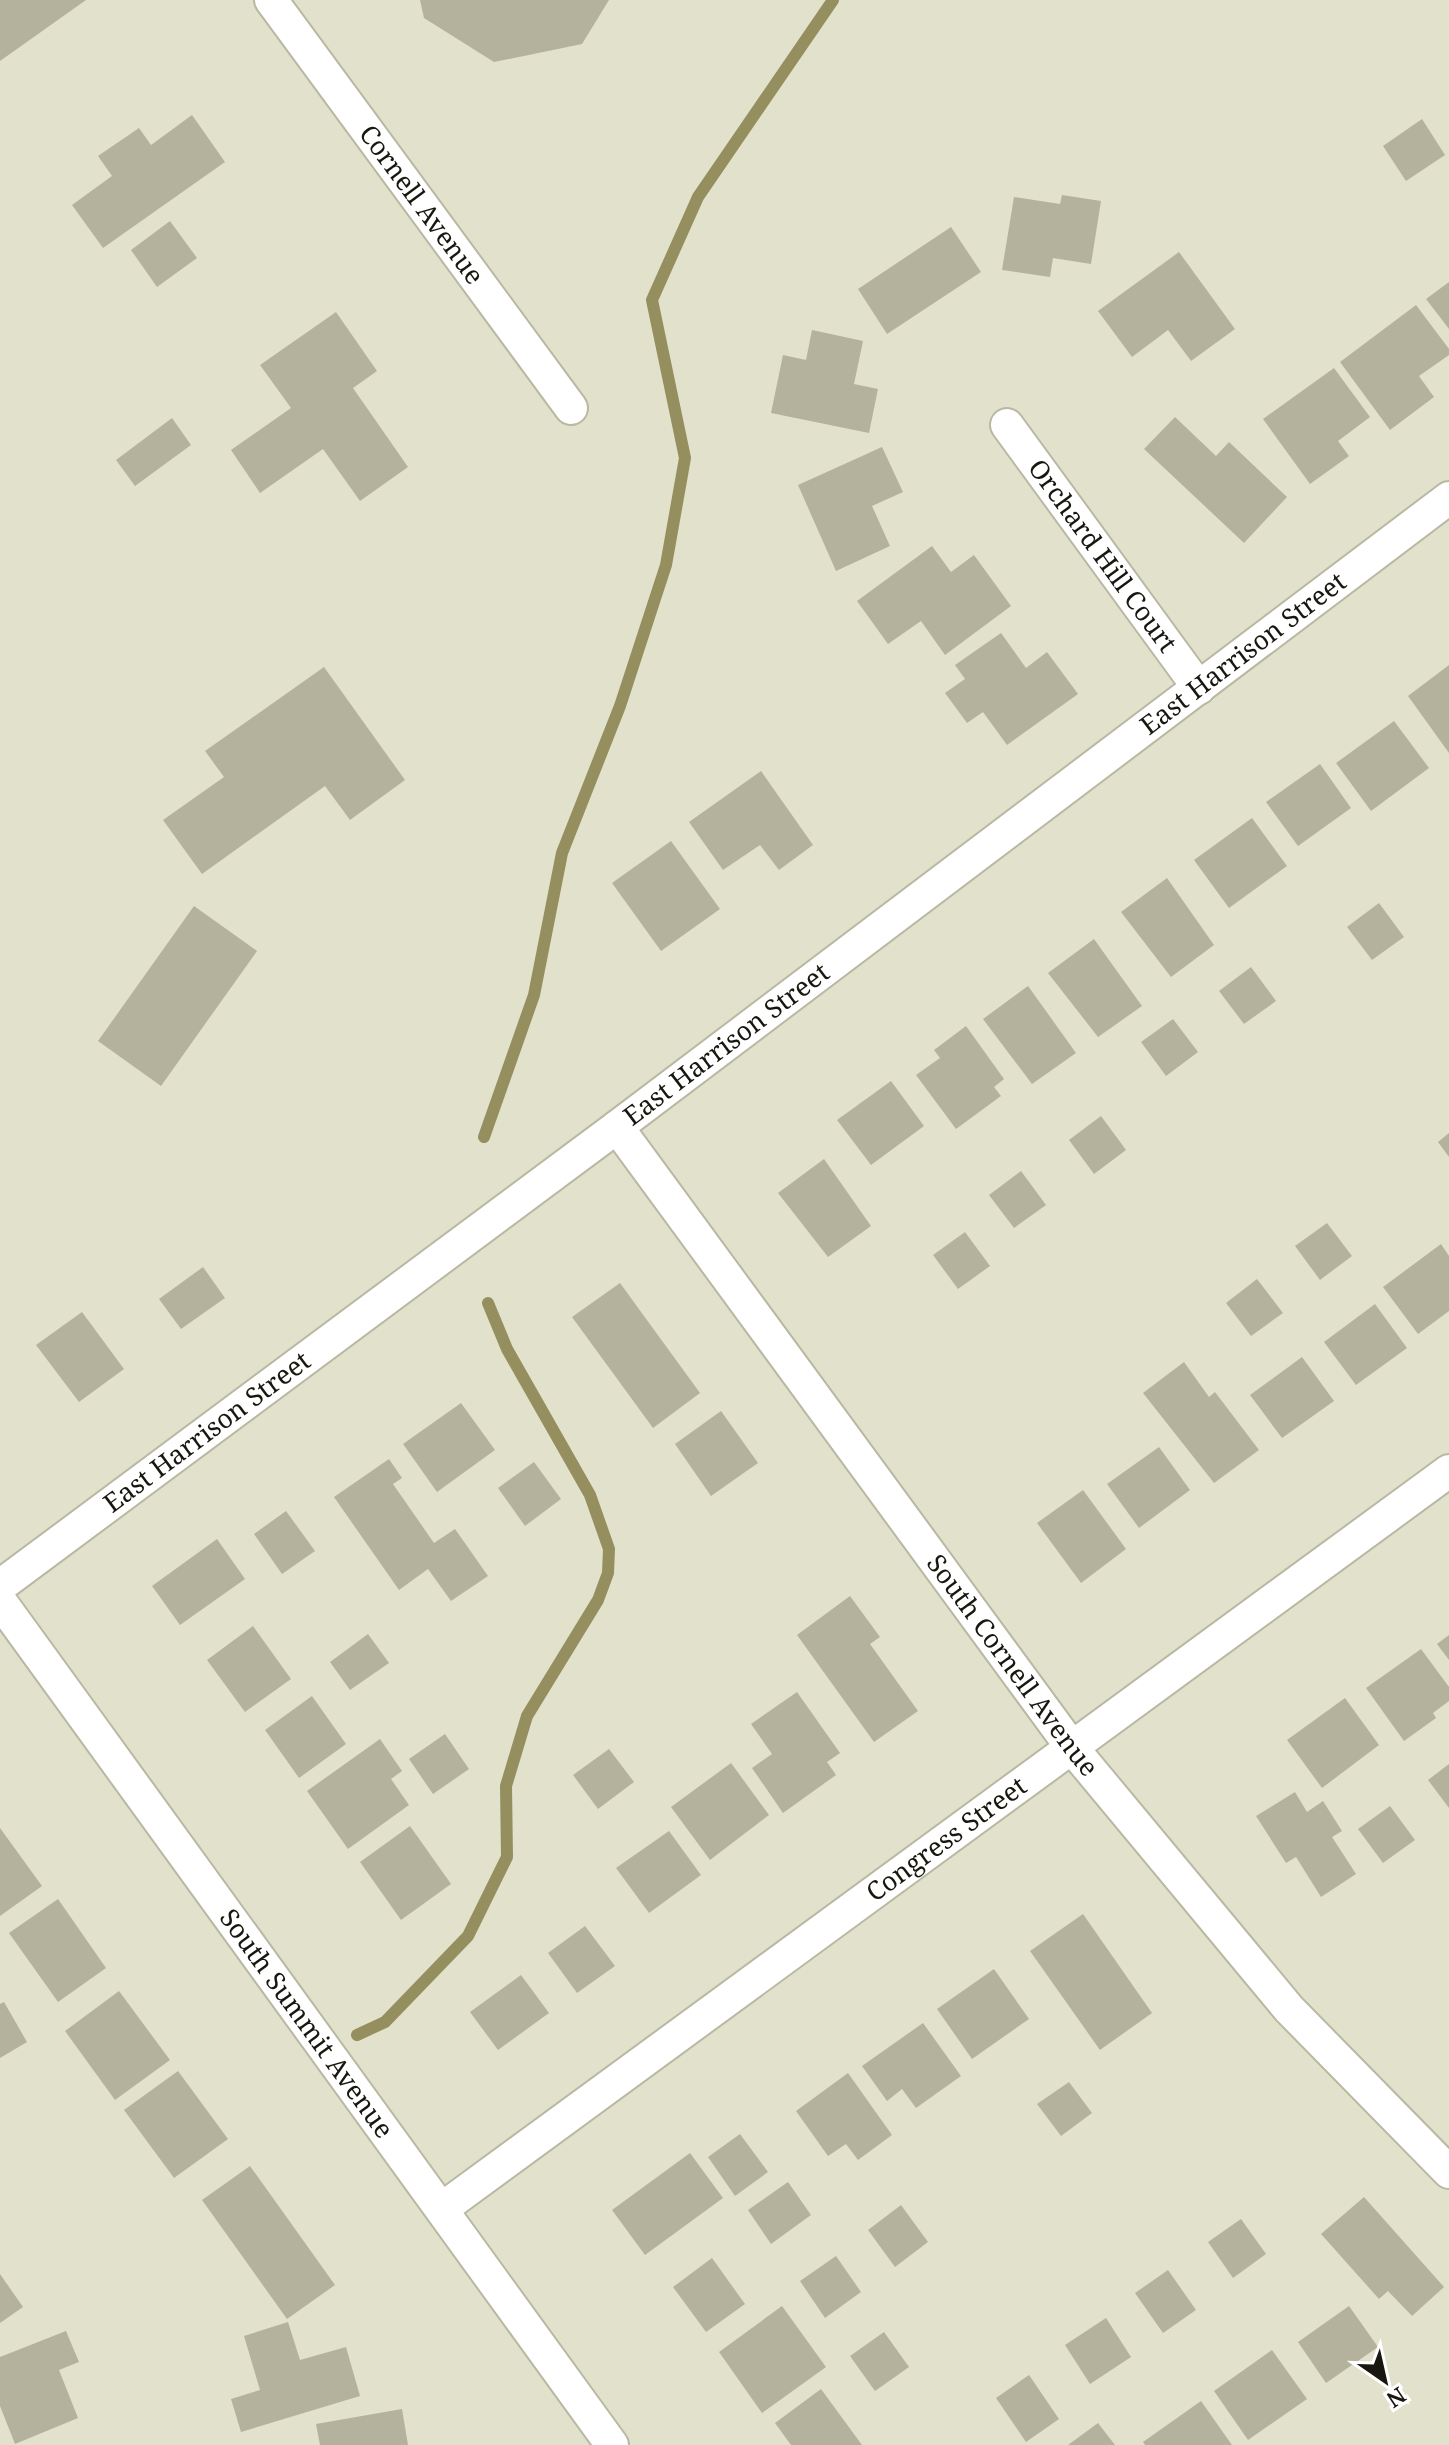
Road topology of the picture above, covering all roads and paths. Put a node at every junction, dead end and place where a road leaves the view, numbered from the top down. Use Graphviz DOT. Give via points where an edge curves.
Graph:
graph roads {
  1 [pos="271,0"];
  2 [pos="571,408"];
  3 [pos="1007,425"];
  4 [pos="1449,498"];
  5 [pos="1199,688"];
  6 [pos="617,1127"];
  7 [pos="1449,1471"];
  8 [pos="0,1586"];
  9 [pos="0,1601"];
  10 [pos="1073,1749"];
  11 [pos="1449,2172"];
  12 [pos="443,2208"];
  13 [pos="607,2443"];
  1 -- 2 [label="street, Cornell Avenue"];
  3 -- 5 [label="street, Orchard Hill Court"];
  4 -- 5 [label="street, East Harrison Street"];
  5 -- 6 [label="street, East Harrison Street"];
  6 -- 8 [label="street, East Harrison Street"];
  6 -- 10 [label="street, South Cornell Avenue"];
  7 -- 10 [label="street, Congress Street"];
  9 -- 12 [label="street, South Summit Avenue"];
  10 -- 11 [label="street, South Cornell Avenue" via="1289,2009"];
  10 -- 12 [label="street, Congress Street"];
  12 -- 13 [label="street, South Summit Avenue"];
}
